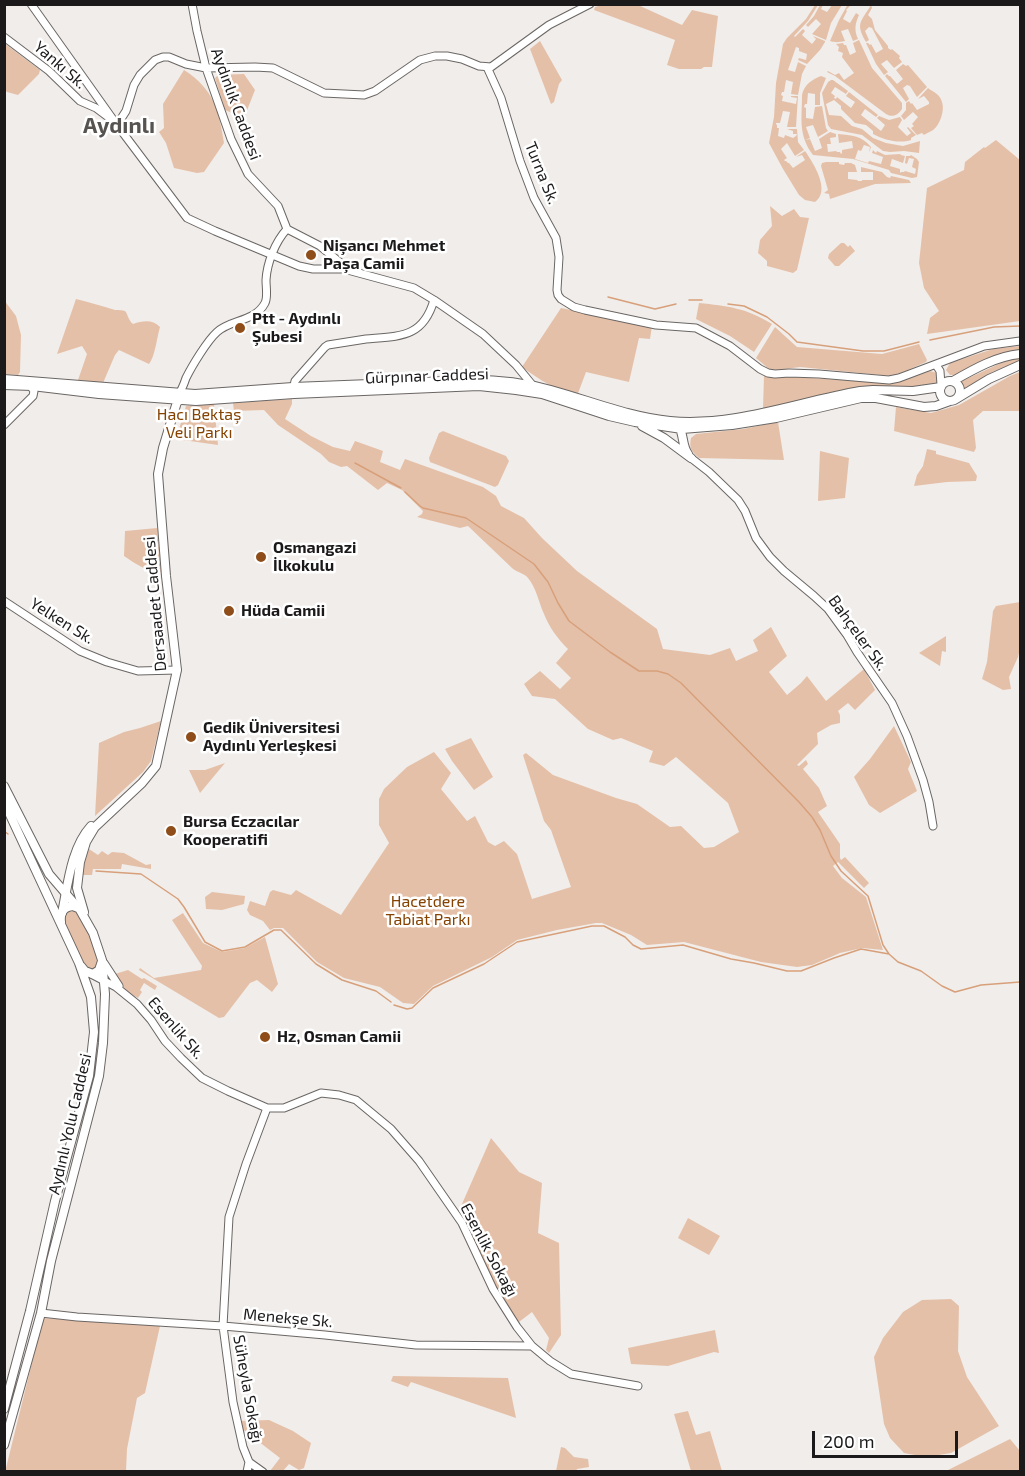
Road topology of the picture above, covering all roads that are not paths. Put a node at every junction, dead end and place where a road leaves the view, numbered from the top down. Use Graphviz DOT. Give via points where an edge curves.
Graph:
graph roads {
  1 [pos="31,4"];
  2 [pos="192,4"];
  3 [pos="590,4"];
  4 [pos="4,35"];
  5 [pos="487,67"];
  6 [pos="206,68"];
  7 [pos="117,125"];
  8 [pos="287,229"];
  9 [pos="273,255"];
  10 [pos="331,255"];
  11 [pos="327,269"];
  12 [pos="353,272"];
  13 [pos="434,300"];
  14 [pos="1020,341"];
  15 [pos="1020,354"];
  16 [pos="516,365"];
  17 [pos="936,365"];
  18 [pos="1020,365"];
  19 [pos="187,377"];
  20 [pos="4,379"];
  21 [pos="23,380"];
  22 [pos="952,380"];
  23 [pos="507,382"];
  24 [pos="4,385"];
  25 [pos="32,386"];
  26 [pos="941,386"];
  27 [pos="534,387"];
  28 [pos="44,388"];
  29 [pos="293,391"];
  30 [pos="167,395"];
  31 [pos="33,396"];
  32 [pos="184,397"];
  33 [pos="953,400"];
  34 [pos="173,414"];
  35 [pos="636,422"];
  36 [pos="4,425"];
  37 [pos="699,425"];
  38 [pos="676,426"];
  39 [pos="166,438"];
  40 [pos="680,448"];
  41 [pos="691,458"];
  42 [pos="4,601"];
  43 [pos="177,670"];
  44 [pos="4,786"];
  45 [pos="131,792"];
  46 [pos="4,802"];
  47 [pos="933,826"];
  48 [pos="72,867"];
  49 [pos="49,874"];
  50 [pos="66,894"];
  51 [pos="80,910"];
  52 [pos="62,918"];
  53 [pos="93,933"];
  54 [pos="98,946"];
  55 [pos="102,960"];
  56 [pos="79,963"];
  57 [pos="88,973"];
  58 [pos="104,980"];
  59 [pos="121,991"];
  60 [pos="129,997"];
  61 [pos="104,1000"];
  62 [pos="267,1108"];
  63 [pos="30,1311"];
  64 [pos="41,1313"];
  65 [pos="223,1326"];
  66 [pos="532,1346"];
  67 [pos="638,1386"];
  68 [pos="4,1409"];
  69 [pos="4,1445"];
  70 [pos="249,1462"];
  71 [pos="247,1472"];
  72 [pos="263,1472"];
  1 -- 7 [label="street"];
  2 -- 6 [label="street, Aydınlık Caddesi"];
  3 -- 5 [label="street" via="549,25"];
  4 -- 7 [label="street, Yankı Sk." via="80,101 101,111"];
  5 -- 6 [label="street" via="435,56 420,60 364,95 324,93 273,68"];
  5 -- 17 [label="street, Turna Sk." via="534,198 557,241 557,290 568,304 656,324 696,328 768,373 889,380"];
  6 -- 7 [label="street" via="169,57 155,60 135,82"];
  6 -- 8 [label="street, Aydınlık Caddesi" via="246,170 278,206"];
  7 -- 9 [label="street" via="187,218"];
  8 -- 9 [label="street, Dersaadet Caddesi"];
  8 -- 10 [label="street"];
  9 -- 11 [label="street" via="306,267"];
  9 -- 19 [label="street, Dersaadet Caddesi" via="263,306 215,333"];
  10 -- 11 [label="street" via="334,263"];
  10 -- 12 [label="street"];
  11 -- 12 [label="street"];
  12 -- 13 [label="street" via="414,288"];
  13 -- 16 [label="street" via="483,334"];
  13 -- 29 [label="street" via="424,323 409,333 328,345 295,381"];
  14 -- 17 [label="street" via="984,346"];
  15 -- 22 [label="main road"];
  16 -- 23 [label="street" via="517,374"];
  16 -- 27 [label="street"];
  17 -- 22 [label="street"];
  17 -- 26 [label="street"];
  18 -- 33 [label="main road"];
  19 -- 30 [label="street"];
  19 -- 32 [label="street, Dersaadet Caddesi"];
  19 -- 32 [label="street" via="190,391"];
  20 -- 21 [label="main road, Gürpınar Caddesi"];
  21 -- 25 [label="street"];
  21 -- 30 [label="main road, Gürpınar Caddesi"];
  22 -- 26 [label="main road"];
  22 -- 33 [label="main road" via="960,387 960,394"];
  23 -- 27 [label="main road, Gürpınar Caddesi"];
  23 -- 29 [label="main road, Gürpınar Caddesi" via="470,379"];
  24 -- 25 [label="main road, Gürpınar Caddesi"];
  25 -- 28 [label="main road, Gürpınar Caddesi"];
  25 -- 31 [label="street"];
  26 -- 33 [label="main road" via="943,399"];
  26 -- 37 [label="main road, Gürpınar Caddesi" via="913,392 860,391"];
  27 -- 38 [label="main road, Gürpınar Caddesi"];
  28 -- 30 [label="main road, Gürpınar Caddesi"];
  28 -- 31 [label="street"];
  29 -- 32 [label="main road, Gürpınar Caddesi"];
  29 -- 35 [label="main road, Gürpınar Caddesi" via="479,386 549,396"];
  30 -- 32 [label="main road, Gürpınar Caddesi"];
  30 -- 34 [label="main road"];
  31 -- 36 [label="street"];
  32 -- 34 [label="main road, Dersaadet Caddesi"];
  32 -- 39 [label="main road, Dersaadet Caddesi"];
  33 -- 37 [label="main road, Gürpınar Caddesi" via="924,407 861,399 776,418"];
  34 -- 39 [label="main road, Dersaadet Caddesi"];
  35 -- 38 [label="main road, Gürpınar Caddesi"];
  35 -- 40 [label="main road"];
  37 -- 38 [label="main road, Gürpınar Caddesi"];
  37 -- 38 [label="main road, Gürpınar Caddesi"];
  37 -- 40 [label="main road"];
  38 -- 40 [label="main road" via="671,439"];
  39 -- 43 [label="main road, Dersaadet Caddesi" via="158,474"];
  40 -- 41 [label="main road"];
  41 -- 47 [label="street, Bahçeler Sk." via="738,500 756,538 770,556 828,609 848,635 892,703 923,780"];
  42 -- 43 [label="street, Yelken Sk." via="80,651 107,662 138,671"];
  43 -- 45 [label="main road, Dersaadet Caddesi" via="156,766"];
  44 -- 49 [label="main road, Aydınlı Yolu Caddesi"];
  45 -- 48 [label="main road, Dersaadet Caddesi" via="89,828 79,843"];
  45 -- 53 [label="main road, Dersaadet Caddesi" via="90,834 80,862 77,888"];
  46 -- 52 [label="main road, Aydınlı Yolu Caddesi"];
  48 -- 49 [label="main road" via="60,879"];
  48 -- 50 [label="main road, Dersaadet Caddesi"];
  49 -- 50 [label="main road, Aydınlı Yolu Caddesi"];
  50 -- 51 [label="main road, Aydınlı Yolu Caddesi"];
  50 -- 52 [label="main road, Dersaadet Caddesi"];
  51 -- 52 [label="main road" via="69,906"];
  51 -- 53 [label="main road, Aydınlı Yolu Caddesi"];
  52 -- 56 [label="main road, Aydınlı Yolu Caddesi"];
  53 -- 54 [label="main road, Aydınlı Yolu Caddesi"];
  54 -- 55 [label="main road, Aydınlı Yolu Caddesi"];
  54 -- 60 [label="street, Esenlik Sk." via="110,973"];
  55 -- 57 [label="main road" via="99,970"];
  55 -- 58 [label="main road, Aydınlı Yolu Caddesi"];
  56 -- 57 [label="main road"];
  56 -- 63 [label="main road, Aydınlı Yolu Caddesi" via="93,1013 92,1063"];
  57 -- 58 [label="street, Esenlik Sk."];
  58 -- 59 [label="street, Esenlik Sk."];
  58 -- 61 [label="main road, Aydınlı Yolu Caddesi"];
  59 -- 60 [label="street, Esenlik Sk."];
  59 -- 61 [label="street" via="112,988"];
  60 -- 62 [label="street, Esenlik Sk." via="202,1078"];
  61 -- 64 [label="main road, Aydınlı Yolu Caddesi" via="99,1076"];
  62 -- 65 [label="street, Süheyla Sokağı" via="229,1217"];
  62 -- 66 [label="street, Esenlik Sokağı" via="284,1108 321,1094 339,1095 356,1100 391,1129 419,1161 462,1223 493,1289"];
  63 -- 64 [label="main road"];
  63 -- 68 [label="main road, Aydınlı Yolu Caddesi"];
  64 -- 65 [label="street, Menekşe Sk."];
  64 -- 69 [label="main road, Aydınlı Yolu Caddesi"];
  65 -- 66 [label="street, Menekşe Sk." via="416,1345"];
  65 -- 70 [label="street, Süheyla Sokağı" via="234,1405"];
  66 -- 67 [label="street, Esenlik Sokağı" via="571,1374"];
  70 -- 71 [label="street"];
  70 -- 72 [label="street, Süheyla Sokağı"];
}
